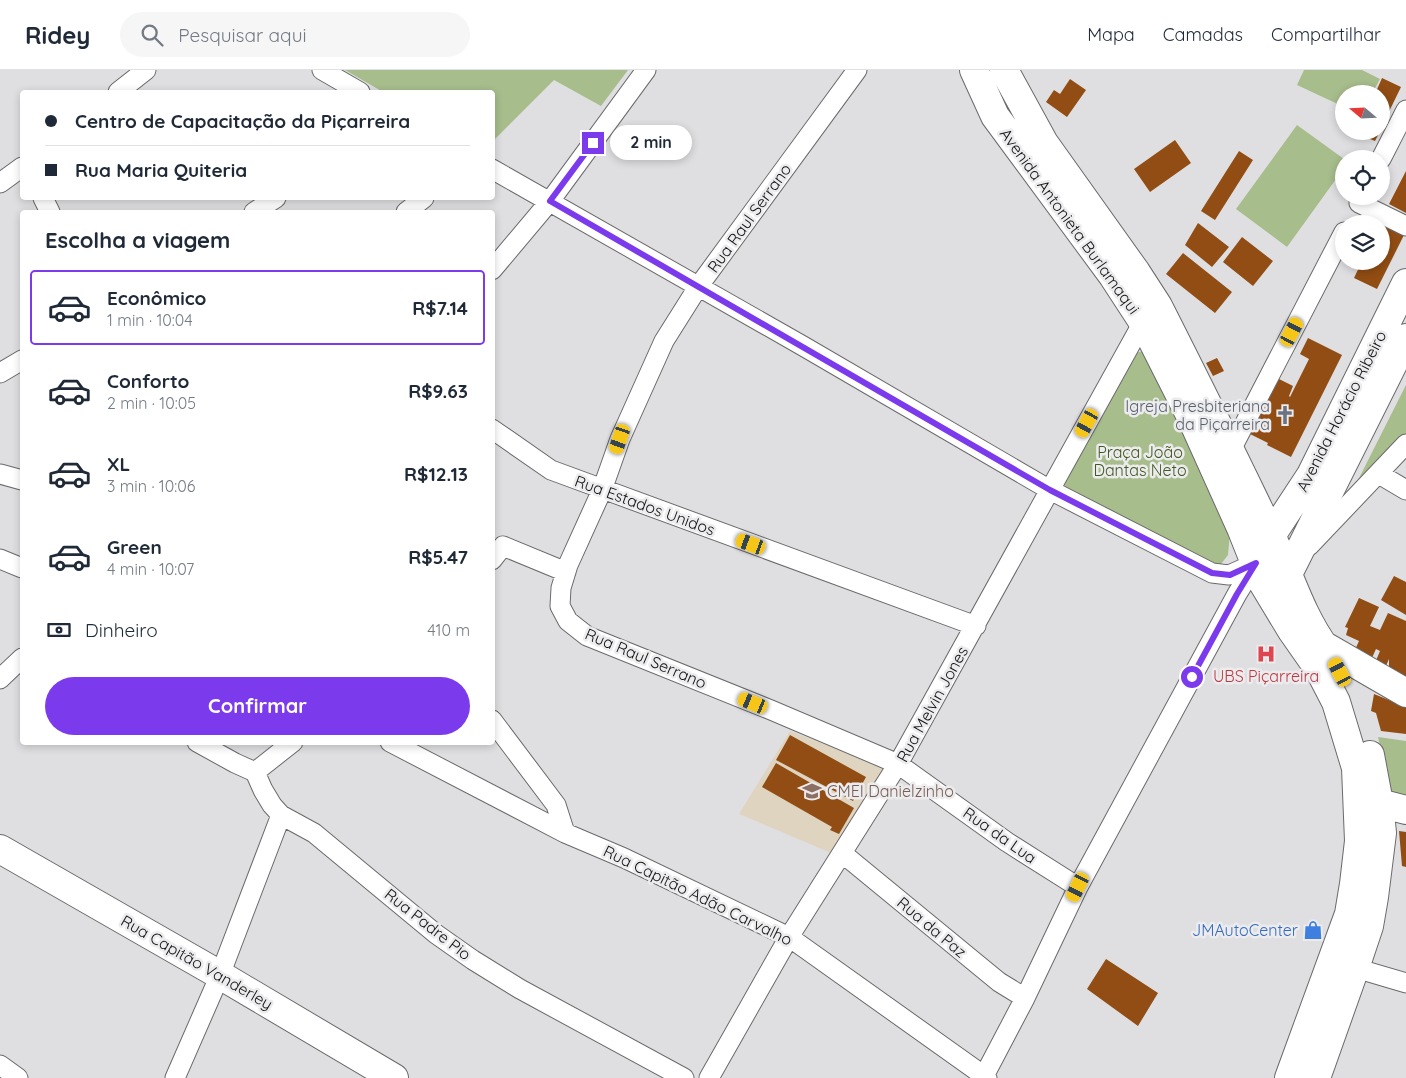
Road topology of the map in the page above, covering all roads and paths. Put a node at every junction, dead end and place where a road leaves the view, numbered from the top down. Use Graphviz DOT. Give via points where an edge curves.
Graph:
graph roads {
  1 [pos="146,70"];
  2 [pos="322,70"];
  3 [pos="646,70"];
  4 [pos="857,70"];
  5 [pos="974,70"];
  6 [pos="1004,70"];
  7 [pos="121,90"];
  8 [pos="357,90"];
  9 [pos="1406,110"];
  10 [pos="1386,150"];
  11 [pos="20,168"];
  12 [pos="495,171"];
  13 [pos="1051,172"];
  14 [pos="0,183"];
  15 [pos="273,200"];
  16 [pos="421,200"];
  17 [pos="550,201"];
  18 [pos="1369,205"];
  19 [pos="1078,209"];
  20 [pos="257,210"];
  21 [pos="409,210"];
  22 [pos="1406,226"];
  23 [pos="1335,249"];
  24 [pos="495,266"];
  25 [pos="1406,283"];
  26 [pos="698,286"];
  27 [pos="1143,322"];
  28 [pos="1406,338"];
  29 [pos="20,361"];
  30 [pos="0,373"];
  31 [pos="495,431"];
  32 [pos="1406,444"];
  33 [pos="1230,450"];
  34 [pos="0,474"];
  35 [pos="1378,474"];
  36 [pos="20,479"];
  37 [pos="602,490"];
  38 [pos="1050,490"];
  39 [pos="1406,490"];
  40 [pos="1271,535"];
  41 [pos="498,553"];
  42 [pos="0,560"];
  43 [pos="1256,563"];
  44 [pos="20,567"];
  45 [pos="1291,568"];
  46 [pos="566,572"];
  47 [pos="976,626"];
  48 [pos="1323,646"];
  49 [pos="20,660"];
  50 [pos="1377,677"];
  51 [pos="0,679"];
  52 [pos="1341,693"];
  53 [pos="1406,693"];
  54 [pos="495,724"];
  55 [pos="202,745"];
  56 [pos="289,745"];
  57 [pos="396,745"];
  58 [pos="898,764"];
  59 [pos="255,772"];
  60 [pos="1379,802"];
  61 [pos="1406,810"];
  62 [pos="281,815"];
  63 [pos="565,833"];
  64 [pos="0,849"];
  65 [pos="842,853"];
  66 [pos="1078,887"];
  67 [pos="789,937"];
  68 [pos="1344,965"];
  69 [pos="220,975"];
  70 [pos="1406,983"];
  71 [pos="1025,998"];
  72 [pos="0,1065"];
  73 [pos="985,1077"];
  74 [pos="18,1078"];
  75 [pos="176,1078"];
  76 [pos="394,1078"];
  77 [pos="684,1078"];
  78 [pos="709,1078"];
  79 [pos="1289,1078"];
  80 [pos="1316,1078"];
  1 -- 7 [label="street"];
  2 -- 8 [label="street"];
  3 -- 17 [label="street"];
  4 -- 26 [label="street, Rua Raul Serrano"];
  5 -- 13 [label="main road, Avenida Antonieta Burlamaqui" via="994,116"];
  6 -- 13 [label="main road, Avenida Antonieta Burlamaqui" via="1044,143"];
  9 -- 10 [label="street"];
  11 -- 14 [label="street"];
  12 -- 17 [label="street"];
  13 -- 19 [label="main road, Avenida Antonieta Burlamaqui"];
  15 -- 20 [label="street"];
  16 -- 21 [label="street"];
  17 -- 24 [label="street"];
  17 -- 26 [label="street"];
  18 -- 22 [label="street"];
  19 -- 27 [label="main road, Avenida Antonieta Burlamaqui" via="1113,276"];
  19 -- 33 [label="main road, Avenida Antonieta Burlamaqui" via="1158,306"];
  23 -- 33 [label="street"];
  25 -- 40 [label="main road, Avenida Horácio Ribeiro" via="1311,475"];
  26 -- 37 [label="street, Rua Raul Serrano" via="664,341 620,439"];
  26 -- 38 [label="street"];
  27 -- 38 [label="street, Rua Melvin Jones"];
  27 -- 43 [label="main road, Avenida Antonieta Burlamaqui" via="1192,419"];
  28 -- 45 [label="main road, Avenida Horácio Ribeiro"];
  29 -- 30 [label="street"];
  31 -- 37 [label="street, Rua Estados Unidos" via="550,470"];
  32 -- 35 [label="street"];
  33 -- 40 [label="main road, Avenida Antonieta Burlamaqui"];
  34 -- 36 [label="street"];
  35 -- 39 [label="street"];
  35 -- 45 [label="street"];
  37 -- 46 [label="street, Rua Raul Serrano"];
  37 -- 47 [label="street, Rua Estados Unidos"];
  38 -- 43 [label="street" via="1212,573 1230,575"];
  38 -- 47 [label="street, Rua Melvin Jones"];
  40 -- 43 [label="main road, Avenida Horácio Ribeiro"];
  40 -- 45 [label="main road, Avenida Antonieta Burlamaqui"];
  41 -- 46 [label="street"];
  42 -- 44 [label="street"];
  43 -- 52 [label="main road, Avenida Antonieta Burlamaqui" via="1263,583 1292,631 1320,671"];
  43 -- 66 [label="street"];
  45 -- 48 [label="main road, Avenida Antonieta Burlamaqui" via="1304,611"];
  46 -- 58 [label="street, Rua Raul Serrano" via="560,606 568,621 587,636"];
  47 -- 58 [label="street, Rua Melvin Jones"];
  48 -- 50 [label="main road"];
  48 -- 52 [label="main road, Avenida Antonieta Burlamaqui" via="1334,662"];
  49 -- 51 [label="street"];
  50 -- 52 [label="main road" via="1351,680"];
  50 -- 53 [label="main road"];
  52 -- 60 [label="main road" via="1358,713"];
  52 -- 68 [label="main road" via="1356,768 1359,841"];
  54 -- 63 [label="street" via="556,805"];
  55 -- 59 [label="street"];
  56 -- 59 [label="street"];
  57 -- 63 [label="street, Rua Capitão Adão Carvalho"];
  58 -- 65 [label="street, Rua Melvin Jones"];
  58 -- 66 [label="street, Rua da Lua" via="1007,842"];
  59 -- 62 [label="street, Rua Padre Pio" via="272,805"];
  60 -- 61 [label="main road"];
  60 -- 68 [label="main road" via="1382,833 1369,926"];
  62 -- 69 [label="street"];
  62 -- 77 [label="street, Rua Padre Pio" via="314,832 436,934 473,960"];
  63 -- 67 [label="street, Rua Capitão Adão Carvalho"];
  64 -- 69 [label="main road, Rua Capitão Vanderley"];
  65 -- 67 [label="street, Rua Melvin Jones"];
  65 -- 71 [label="street, Rua da Paz" via="998,982"];
  66 -- 71 [label="street"];
  67 -- 73 [label="street, Rua Capitão Adão Carvalho"];
  67 -- 78 [label="street, Rua Melvin Jones"];
  68 -- 70 [label="street"];
  68 -- 79 [label="main road"];
  68 -- 80 [label="main road"];
  69 -- 75 [label="street"];
  69 -- 76 [label="main road, Rua Capitão Vanderley"];
  71 -- 73 [label="street"];
  72 -- 74 [label="street"];
}
